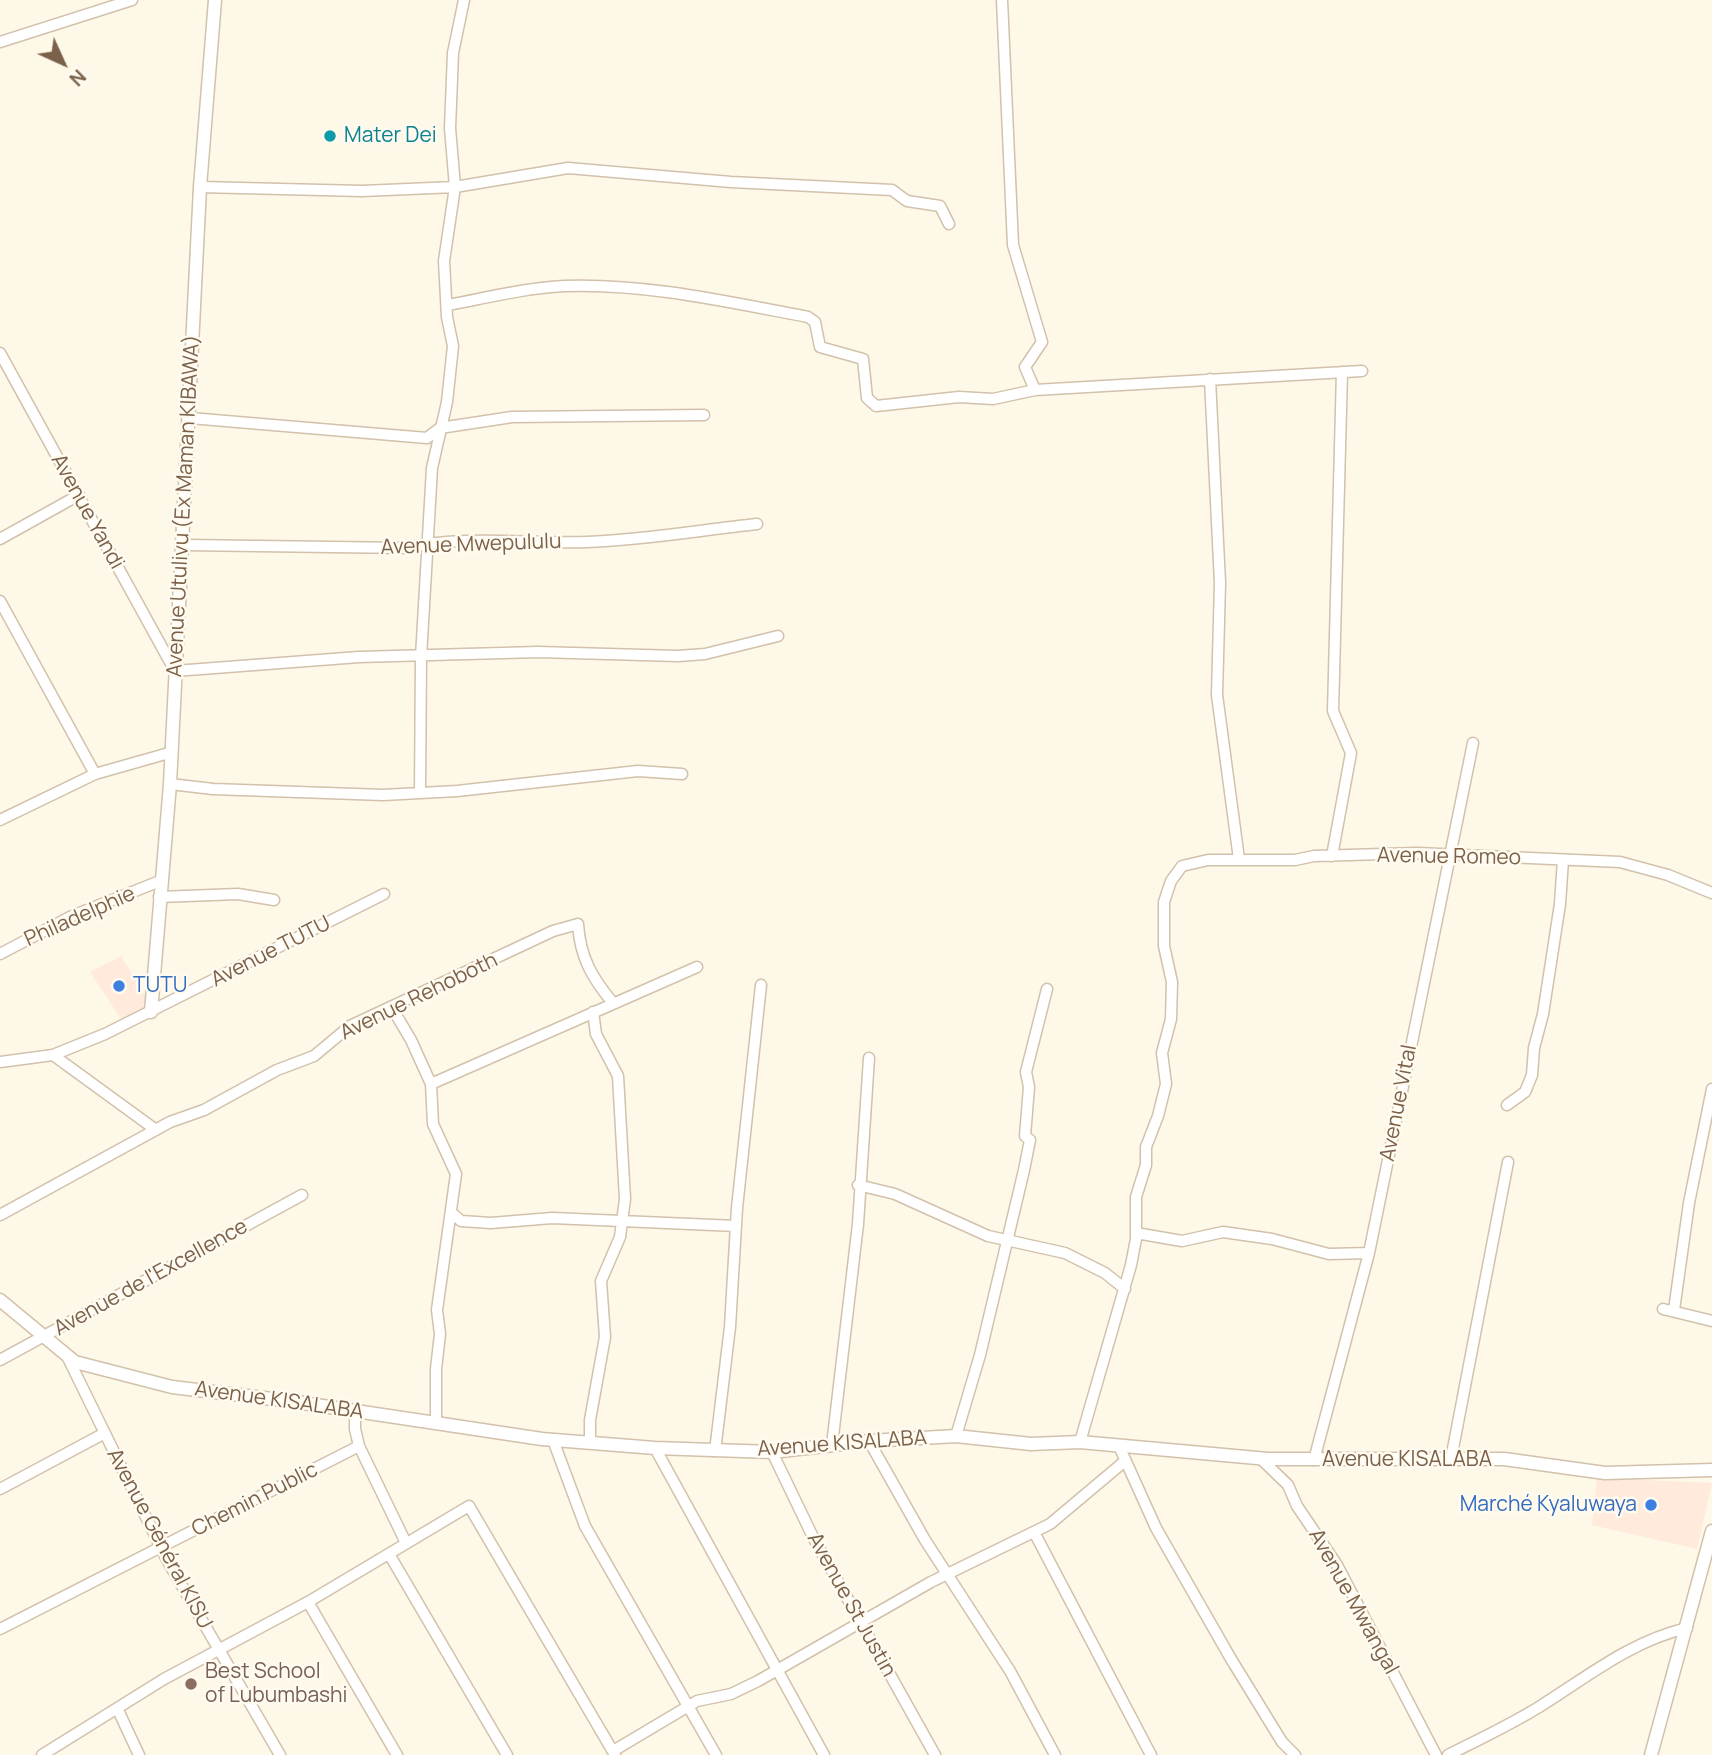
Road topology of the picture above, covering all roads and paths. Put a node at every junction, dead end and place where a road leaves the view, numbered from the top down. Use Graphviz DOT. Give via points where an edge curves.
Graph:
graph roads {
  1 [pos="132,0"];
  2 [pos="215,0"];
  3 [pos="464,0"];
  4 [pos="1002,0"];
  5 [pos="0,42"];
  6 [pos="200,187"];
  7 [pos="455,187"];
  8 [pos="948,224"];
  9 [pos="448,305"];
  10 [pos="0,353"];
  11 [pos="1362,371"];
  12 [pos="1342,372"];
  13 [pos="1210,379"];
  14 [pos="1035,390"];
  15 [pos="704,415"];
  16 [pos="190,418"];
  17 [pos="440,428"];
  18 [pos="79,495"];
  19 [pos="757,524"];
  20 [pos="0,539"];
  21 [pos="428,543"];
  22 [pos="184,545"];
  23 [pos="0,601"];
  24 [pos="778,636"];
  25 [pos="421,657"];
  26 [pos="175,671"];
  27 [pos="1473,743"];
  28 [pos="169,753"];
  29 [pos="95,774"];
  30 [pos="682,774"];
  31 [pos="170,784"];
  32 [pos="420,793"];
  33 [pos="0,820"];
  34 [pos="1448,855"];
  35 [pos="1332,856"];
  36 [pos="1239,859"];
  37 [pos="1563,860"];
  38 [pos="160,881"];
  39 [pos="1712,893"];
  40 [pos="384,894"];
  41 [pos="159,897"];
  42 [pos="274,901"];
  43 [pos="0,954"];
  44 [pos="697,967"];
  45 [pos="761,985"];
  46 [pos="1047,989"];
  47 [pos="613,1003"];
  48 [pos="392,1008"];
  49 [pos="151,1012"];
  50 [pos="593,1012"];
  51 [pos="53,1055"];
  52 [pos="869,1058"];
  53 [pos="0,1062"];
  54 [pos="430,1084"];
  55 [pos="1712,1089"];
  56 [pos="1507,1105"];
  57 [pos="156,1130"];
  58 [pos="1508,1162"];
  59 [pos="858,1185"];
  60 [pos="302,1195"];
  61 [pos="452,1213"];
  62 [pos="0,1216"];
  63 [pos="620,1220"];
  64 [pos="736,1226"];
  65 [pos="1136,1233"];
  66 [pos="1009,1240"];
  67 [pos="1369,1253"];
  68 [pos="1125,1289"];
  69 [pos="0,1300"];
  70 [pos="1712,1321"];
  71 [pos="45,1337"];
  72 [pos="67,1356"];
  73 [pos="0,1360"];
  74 [pos="355,1411"];
  75 [pos="436,1423"];
  76 [pos="103,1434"];
  77 [pos="956,1436"];
  78 [pos="553,1440"];
  79 [pos="869,1441"];
  80 [pos="590,1442"];
  81 [pos="1080,1442"];
  82 [pos="832,1444"];
  83 [pos="359,1446"];
  84 [pos="1119,1446"];
  85 [pos="656,1448"];
  86 [pos="715,1451"];
  87 [pos="772,1452"];
  88 [pos="1260,1458"];
  89 [pos="1451,1459"];
  90 [pos="1314,1460"];
  91 [pos="1125,1461"];
  92 [pos="1712,1470"];
  93 [pos="0,1489"];
  94 [pos="1712,1531"];
  95 [pos="1034,1532"];
  96 [pos="406,1544"];
  97 [pos="161,1549"];
  98 [pos="389,1553"];
  99 [pos="948,1574"];
  100 [pos="308,1602"];
  101 [pos="859,1622"];
  102 [pos="1687,1628"];
  103 [pos="0,1629"];
  104 [pos="220,1650"];
  105 [pos="777,1670"];
  106 [pos="690,1707"];
  107 [pos="118,1710"];
  108 [pos="614,1753"];
  109 [pos="43,1755"];
  110 [pos="139,1755"];
  111 [pos="280,1755"];
  112 [pos="397,1755"];
  113 [pos="507,1755"];
  114 [pos="716,1755"];
  115 [pos="824,1755"];
  116 [pos="935,1755"];
  117 [pos="1055,1755"];
  118 [pos="1151,1755"];
  119 [pos="1295,1755"];
  120 [pos="1436,1755"];
  121 [pos="1448,1755"];
  122 [pos="1651,1755"];
  1 -- 5 [label="street"];
  2 -- 6 [label="street, Avenue Utulivu (Ex Maman KIBAWA)"];
  3 -- 7 [label="street" via="453,53 450,128"];
  4 -- 14 [label="street" via="1013,245 1042,342 1025,367"];
  6 -- 7 [label="street" via="362,191"];
  6 -- 16 [label="street, Avenue Utulivu (Ex Maman KIBAWA)"];
  7 -- 8 [label="street" via="568,168 892,190 907,201 940,206"];
  7 -- 9 [label="street" via="444,261"];
  9 -- 14 [label="street" via="562,286 675,293 808,317 815,322 820,347 863,359 867,398 876,406 959,397 993,400"];
  9 -- 17 [label="street" via="453,346"];
  10 -- 18 [label="street, Avenue Yandi"];
  11 -- 12 [label="street"];
  12 -- 13 [label="street"];
  12 -- 35 [label="street" via="1333,711 1351,753"];
  13 -- 14 [label="street"];
  13 -- 36 [label="street" via="1220,583 1217,695"];
  15 -- 17 [label="street" via="512,417"];
  16 -- 17 [label="street" via="397,438 427,438"];
  16 -- 22 [label="street, Avenue Utulivu (Ex Maman KIBAWA)"];
  17 -- 21 [label="street" via="432,467"];
  18 -- 20 [label="street"];
  18 -- 26 [label="street, Avenue Yandi"];
  19 -- 21 [label="street, Avenue Mwepululu" via="589,542"];
  21 -- 22 [label="street, Avenue Mwepululu" via="406,548"];
  21 -- 25 [label="street"];
  22 -- 26 [label="street, Avenue Utulivu (Ex Maman KIBAWA)"];
  23 -- 29 [label="street"];
  24 -- 25 [label="street" via="678,656 538,652"];
  25 -- 26 [label="street" via="359,657"];
  25 -- 32 [label="street"];
  26 -- 28 [label="street, Avenue Utulivu (Ex Maman KIBAWA)"];
  27 -- 34 [label="street, Avenue Vital"];
  28 -- 29 [label="street"];
  28 -- 31 [label="street, Avenue Utulivu (Ex Maman KIBAWA)"];
  29 -- 33 [label="street"];
  30 -- 32 [label="street" via="638,771"];
  31 -- 32 [label="street"];
  31 -- 38 [label="street, Avenue Utulivu (Ex Maman KIBAWA)"];
  34 -- 35 [label="street, Avenue Romeo"];
  34 -- 37 [label="street, Avenue Romeo"];
  34 -- 67 [label="street, Avenue Vital"];
  35 -- 36 [label="street, Avenue Romeo"];
  36 -- 65 [label="street, Avenue Romeo" via="1182,866 1164,902 1172,1014 1162,1053 1164,1094 1136,1197"];
  37 -- 39 [label="street, Avenue Romeo" via="1620,862"];
  37 -- 56 [label="street" via="1532,1075 1525,1092"];
  38 -- 41 [label="street, Avenue Utulivu (Ex Maman KIBAWA)"];
  38 -- 43 [label="street, Philadelphie" via="72,916"];
  40 -- 49 [label="street, Avenue TUTU"];
  41 -- 42 [label="street" via="237,894"];
  41 -- 49 [label="street, Avenue Utulivu (Ex Maman KIBAWA)"];
  44 -- 47 [label="street"];
  45 -- 64 [label="street"];
  46 -- 66 [label="street" via="1026,1072 1025,1136 1030,1140"];
  47 -- 48 [label="street, Avenue Rehoboth" via="593,979 579,949 578,924 444,980"];
  47 -- 50 [label="street"];
  48 -- 54 [label="street"];
  48 -- 57 [label="street, Avenue Rehoboth" via="350,1026 314,1056"];
  49 -- 51 [label="street, Avenue TUTU"];
  50 -- 54 [label="street"];
  50 -- 63 [label="street" via="596,1034 618,1076 625,1199"];
  51 -- 53 [label="street, Avenue TUTU"];
  51 -- 57 [label="street"];
  52 -- 59 [label="street"];
  54 -- 61 [label="street" via="433,1124 456,1174"];
  55 -- 70 [label="street" via="1668,1310"];
  57 -- 62 [label="street, Avenue Rehoboth"];
  58 -- 89 [label="street"];
  59 -- 66 [label="street" via="895,1194 975,1231"];
  59 -- 82 [label="street" via="858,1224"];
  60 -- 71 [label="street, Avenue de l'Excellence"];
  61 -- 63 [label="street" via="461,1221 491,1223 552,1218"];
  61 -- 75 [label="street" via="438,1310"];
  63 -- 64 [label="street"];
  63 -- 80 [label="street" via="620,1237 601,1281 605,1337"];
  64 -- 86 [label="street"];
  65 -- 67 [label="street" via="1182,1241 1223,1232 1329,1254"];
  65 -- 68 [label="street"];
  66 -- 68 [label="street" via="1065,1253"];
  66 -- 77 [label="street"];
  67 -- 90 [label="street, Avenue Vital"];
  68 -- 81 [label="street"];
  69 -- 71 [label="street, Avenue KISALABA"];
  71 -- 72 [label="street, Avenue KISALABA"];
  71 -- 73 [label="street, Avenue de l'Excellence"];
  72 -- 74 [label="street, Avenue KISALABA" via="172,1387"];
  72 -- 76 [label="street, Avenue Général KISU"];
  74 -- 75 [label="street, Avenue KISALABA"];
  74 -- 83 [label="street"];
  75 -- 78 [label="street, Avenue KISALABA"];
  76 -- 93 [label="street"];
  76 -- 97 [label="street, Avenue Général KISU"];
  77 -- 79 [label="street, Avenue KISALABA"];
  77 -- 81 [label="street, Avenue KISALABA" via="1031,1444"];
  78 -- 80 [label="street, Avenue KISALABA"];
  78 -- 106 [label="street" via="585,1526"];
  79 -- 82 [label="street, Avenue KISALABA"];
  79 -- 99 [label="street"];
  80 -- 85 [label="street, Avenue KISALABA"];
  81 -- 84 [label="street, Avenue KISALABA"];
  82 -- 87 [label="street, Avenue KISALABA"];
  83 -- 96 [label="street"];
  83 -- 97 [label="street, Chemin Public"];
  84 -- 88 [label="street, Avenue KISALABA"];
  84 -- 91 [label="street"];
  85 -- 86 [label="street, Avenue KISALABA"];
  85 -- 105 [label="street"];
  86 -- 87 [label="street, Avenue KISALABA"];
  87 -- 101 [label="street, Avenue St Justin"];
  88 -- 90 [label="street, Avenue KISALABA"];
  88 -- 120 [label="street, Avenue Mwangal" via="1288,1485 1337,1565"];
  89 -- 90 [label="street, Avenue KISALABA"];
  89 -- 92 [label="street, Avenue KISALABA" via="1504,1459 1605,1473"];
  91 -- 95 [label="street" via="1082,1494 1068,1511"];
  91 -- 119 [label="street" via="1156,1528 1231,1659 1282,1742"];
  94 -- 102 [label="street"];
  95 -- 99 [label="street"];
  95 -- 118 [label="street"];
  96 -- 98 [label="street"];
  96 -- 108 [label="street" via="469,1506"];
  97 -- 103 [label="street, Chemin Public"];
  97 -- 104 [label="street, Avenue Général KISU"];
  98 -- 100 [label="street"];
  98 -- 113 [label="street"];
  99 -- 101 [label="street"];
  99 -- 117 [label="street" via="1010,1671"];
  100 -- 104 [label="street"];
  100 -- 112 [label="street"];
  101 -- 105 [label="street"];
  101 -- 116 [label="street, Avenue St Justin"];
  102 -- 121 [label="street" via="1661,1634 1618,1654 1540,1706"];
  102 -- 122 [label="street"];
  104 -- 107 [label="street"];
  104 -- 111 [label="street, Avenue Général KISU"];
  105 -- 106 [label="street" via="732,1694 697,1701"];
  105 -- 115 [label="street"];
  106 -- 108 [label="street"];
  106 -- 114 [label="street"];
  107 -- 109 [label="street"];
  107 -- 110 [label="street"];
}
